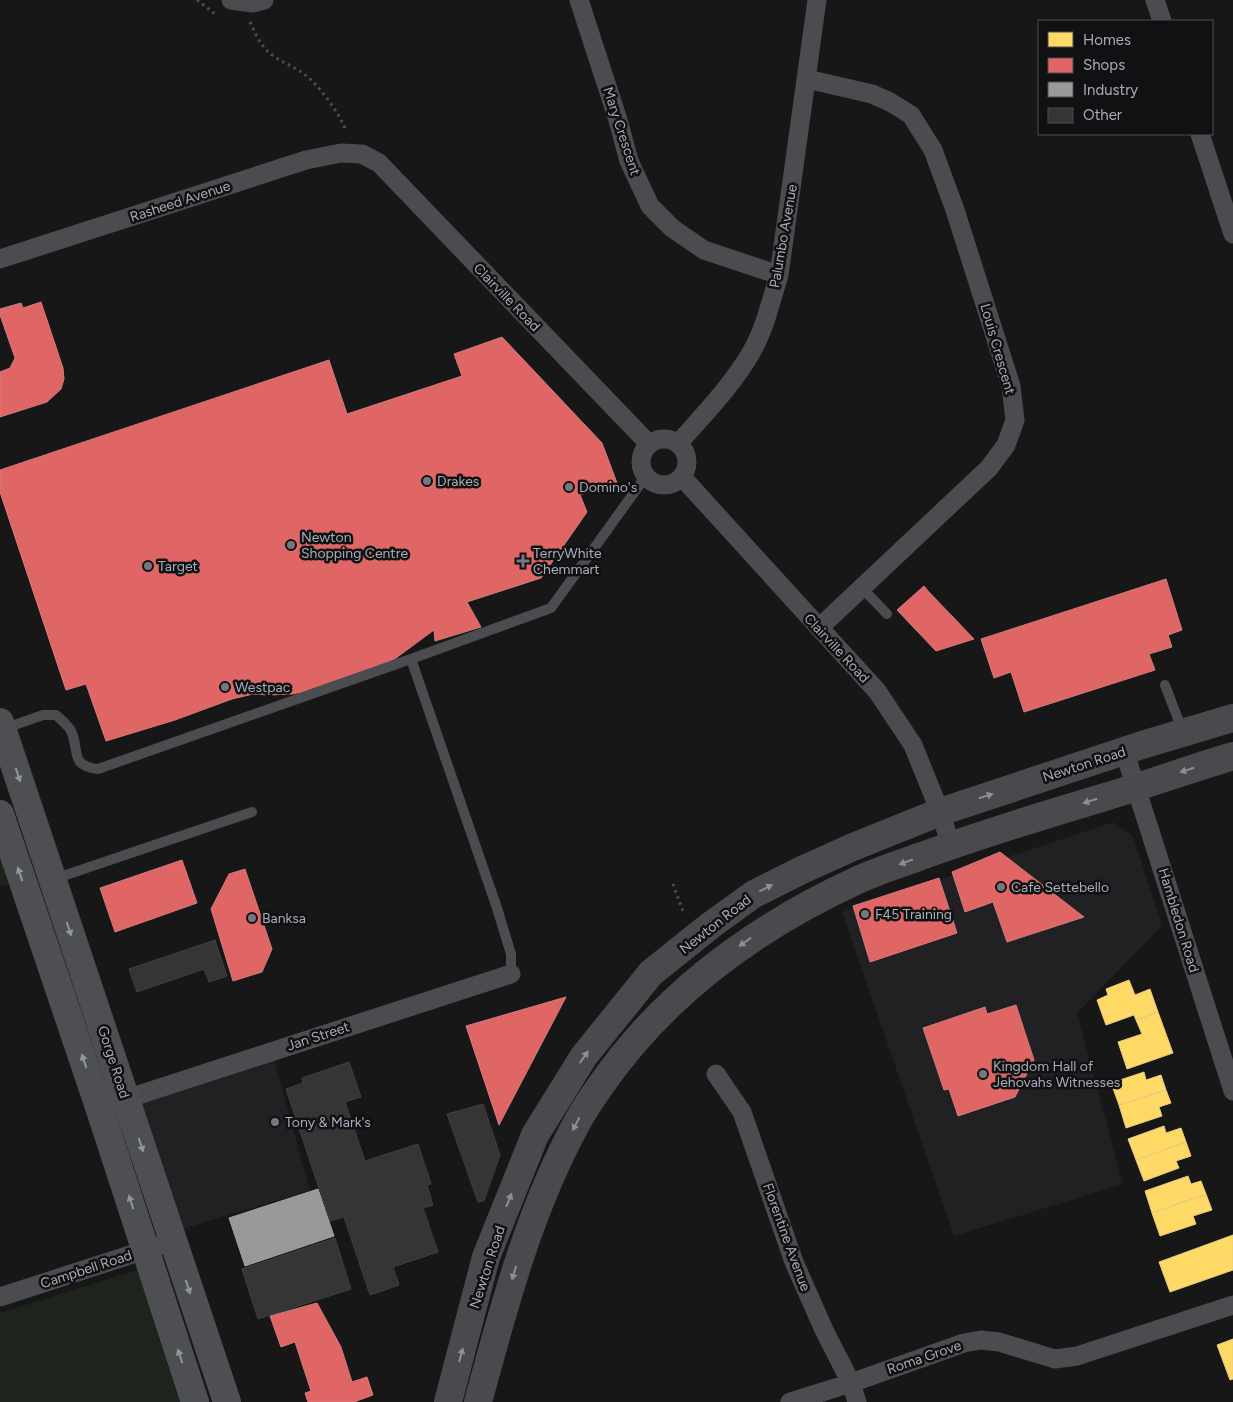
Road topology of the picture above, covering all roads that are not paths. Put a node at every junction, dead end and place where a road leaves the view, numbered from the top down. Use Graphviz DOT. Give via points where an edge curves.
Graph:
graph roads {
  1 [pos="264,0"];
  2 [pos="579,0"];
  3 [pos="817,0"];
  4 [pos="1155,0"];
  5 [pos="233,1"];
  6 [pos="1162,20"];
  7 [pos="807,79"];
  8 [pos="1200,135"];
  9 [pos="362,154"];
  10 [pos="1233,234"];
  11 [pos="0,259"];
  12 [pos="779,275"];
  13 [pos="650,444"];
  14 [pos="678,444"];
  15 [pos="646,476"];
  16 [pos="682,477"];
  17 [pos="862,588"];
  18 [pos="887,614"];
  19 [pos="819,628"];
  20 [pos="412,660"];
  21 [pos="1165,685"];
  22 [pos="1233,718"];
  23 [pos="1,727"];
  24 [pos="1183,733"];
  25 [pos="1124,750"];
  26 [pos="1233,756"];
  27 [pos="1137,787"];
  28 [pos="252,812"];
  29 [pos="940,812"];
  30 [pos="0,814"];
  31 [pos="951,845"];
  32 [pos="53,880"];
  33 [pos="36,920"];
  34 [pos="511,974"];
  35 [pos="1230,1070"];
  36 [pos="716,1074"];
  37 [pos="1233,1091"];
  38 [pos="126,1099"];
  39 [pos="100,1107"];
  40 [pos="173,1241"];
  41 [pos="146,1249"];
  42 [pos="0,1297"];
  43 [pos="1233,1305"];
  44 [pos="851,1383"];
  45 [pos="195,1402"];
  46 [pos="227,1402"];
  47 [pos="448,1402"];
  48 [pos="478,1402"];
  49 [pos="790,1402"];
  50 [pos="857,1402"];
  1 -- 5 [label="street"];
  2 -- 12 [label="street, Mary Crescent" via="629,161 650,206 672,228 704,250"];
  3 -- 7 [label="street, Palumbo Avenue"];
  4 -- 6 [label="street"];
  7 -- 12 [label="street, Palumbo Avenue"];
  7 -- 17 [label="street, Louis Crescent" via="872,94 890,102 911,115 933,150 1011,386 1015,420 1006,445 989,468"];
  8 -- 10 [label="street"];
  9 -- 11 [label="street, Rasheed Avenue" via="341,153 306,160"];
  9 -- 13 [label="street, Clairville Road" via="379,163"];
  12 -- 14 [label="street, Palumbo Avenue" via="753,350 727,388"];
  13 -- 14 [label="street" via="668,439"];
  13 -- 15 [label="street" via="641,460"];
  14 -- 16 [label="street" via="686,456"];
  15 -- 16 [label="street" via="662,485"];
  15 -- 20 [label="lane" via="551,608"];
  16 -- 19 [label="street, Clairville Road"];
  17 -- 18 [label="lane"];
  17 -- 19 [label="street, Louis Crescent"];
  19 -- 29 [label="street, Clairville Road" via="877,691 899,721 914,745"];
  20 -- 23 [label="lane" via="98,769 87,768 79,762 70,730 56,715 43,715"];
  20 -- 34 [label="lane" via="498,908 512,954"];
  21 -- 24 [label="lane"];
  22 -- 24 [label="main road, Newton Road"];
  23 -- 32 [label="main road, Gorge Road, one-way"];
  24 -- 25 [label="main road, Newton Road"];
  25 -- 27 [label="street, Hambledon Road"];
  29 -- 25 [label="main road, Newton Road, one-way"];
  26 -- 27 [label="main road, Newton Road, one-way"];
  27 -- 31 [label="main road, Newton Road, one-way"];
  27 -- 35 [label="street, Hambledon Road"];
  28 -- 32 [label="lane"];
  29 -- 31 [label="street, Clairville Road"];
  47 -- 29 [label="main road, Newton Road, one-way" via="486,1257 535,1135 584,1056 652,973 754,894 852,847"];
  33 -- 30 [label="main road, Gorge Road, one-way"];
  31 -- 48 [label="main road, Newton Road, one-way" via="862,878 792,912 744,943 690,985 617,1062 580,1116 558,1159 517,1264"];
  32 -- 33 [label="main road"];
  32 -- 38 [label="main road, Gorge Road, one-way"];
  39 -- 33 [label="main road, Gorge Road, one-way"];
  34 -- 38 [label="street, Jan Street"];
  35 -- 37 [label="street, Hambledon Road"];
  36 -- 44 [label="street, Florentine Avenue" via="742,1112 794,1262"];
  38 -- 39 [label="main road"];
  38 -- 40 [label="main road, Gorge Road, one-way"];
  41 -- 39 [label="main road, Gorge Road, one-way"];
  40 -- 41 [label="street, Campbell Road"];
  40 -- 46 [label="main road, Gorge Road, one-way"];
  41 -- 42 [label="street, Campbell Road"];
  45 -- 41 [label="main road, Gorge Road, one-way"];
  43 -- 44 [label="street, Roma Grove" via="1077,1356 1055,1359 999,1342 964,1342"];
  44 -- 49 [label="street, Roma Grove"];
  44 -- 50 [label="street, Florentine Avenue"];
}
